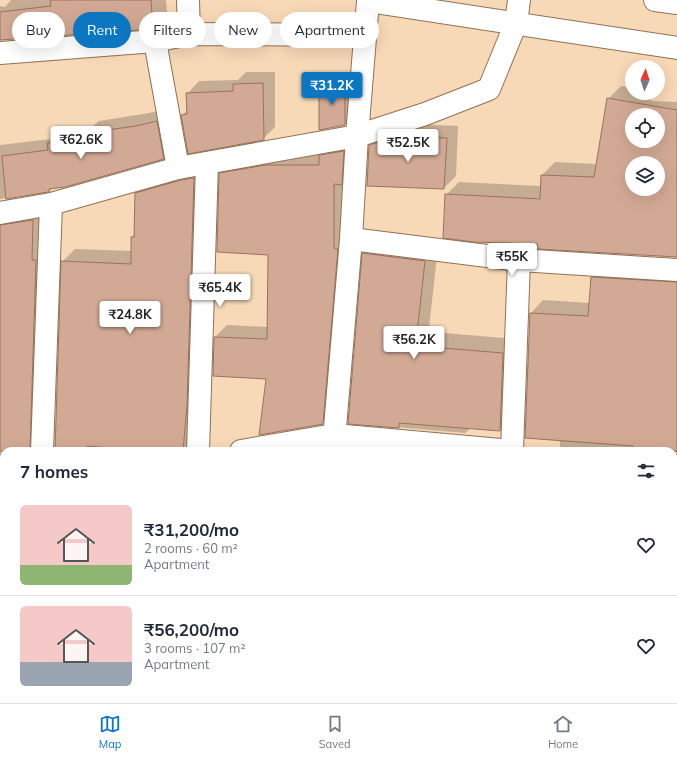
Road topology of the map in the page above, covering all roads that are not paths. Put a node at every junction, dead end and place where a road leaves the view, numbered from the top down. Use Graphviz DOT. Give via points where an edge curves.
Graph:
graph roads {
  1 [pos="188,0"];
  2 [pos="519,0"];
  3 [pos="655,0"];
  4 [pos="368,1"];
  5 [pos="677,3"];
  6 [pos="188,12"];
  7 [pos="367,12"];
  8 [pos="516,23"];
  9 [pos="206,34"];
  10 [pos="280,35"];
  11 [pos="139,42"];
  12 [pos="156,48"];
  13 [pos="364,48"];
  14 [pos="677,48"];
  15 [pos="0,52"];
  16 [pos="357,136"];
  17 [pos="207,164"];
  18 [pos="178,168"];
  19 [pos="51,204"];
  20 [pos="0,213"];
  21 [pos="351,239"];
  22 [pos="519,260"];
  23 [pos="677,270"];
  24 [pos="334,443"];
  25 [pos="42,447"];
  26 [pos="198,447"];
  27 [pos="288,447"];
  28 [pos="423,447"];
  29 [pos="512,447"];
  1 -- 6 [label="street"];
  2 -- 8 [label="street"];
  3 -- 5 [label="street"];
  4 -- 7 [label="street"];
  4 -- 8 [label="street"];
  8 -- 14 [label="street"];
  8 -- 16 [label="street" via="489,89 425,114"];
  9 -- 10 [label="street"];
  11 -- 15 [label="street"];
  12 -- 18 [label="street"];
  13 -- 16 [label="street"];
  16 -- 17 [label="street"];
  16 -- 21 [label="street"];
  17 -- 18 [label="street"];
  17 -- 26 [label="street"];
  18 -- 19 [label="street"];
  19 -- 20 [label="street"];
  19 -- 25 [label="street"];
  21 -- 22 [label="street"];
  21 -- 24 [label="street"];
  22 -- 23 [label="street"];
  22 -- 29 [label="street"];
  24 -- 27 [label="street"];
  24 -- 28 [label="street"];
}
